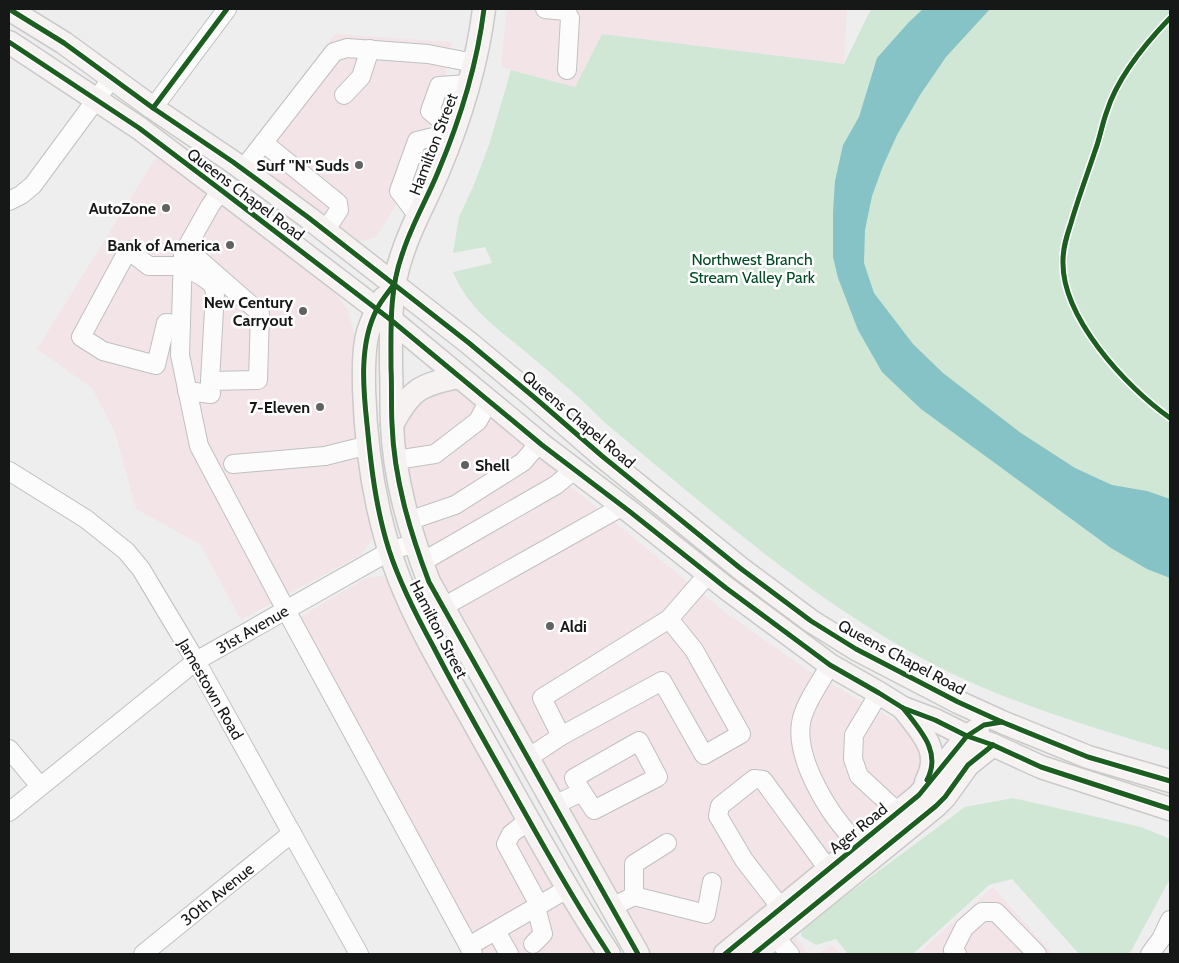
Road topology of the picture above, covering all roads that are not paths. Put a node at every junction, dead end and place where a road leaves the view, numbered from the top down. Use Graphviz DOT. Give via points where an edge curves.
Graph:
graph roads {
  1 [pos="9,9"];
  2 [pos="227,9"];
  3 [pos="484,9"];
  4 [pos="545,9"];
  5 [pos="9,42"];
  6 [pos="370,49"];
  7 [pos="567,70"];
  8 [pos="472,73"];
  9 [pos="112,78"];
  10 [pos="344,95"];
  11 [pos="97,100"];
  12 [pos="153,108"];
  13 [pos="454,132"];
  14 [pos="264,143"];
  15 [pos="243,169"];
  16 [pos="221,190"];
  17 [pos="9,201"];
  18 [pos="418,216"];
  19 [pos="325,231"];
  20 [pos="183,260"];
  21 [pos="393,285"];
  22 [pos="384,315"];
  23 [pos="181,324"];
  24 [pos="458,377"];
  25 [pos="210,381"];
  26 [pos="187,391"];
  27 [pos="488,402"];
  28 [pos="392,426"];
  29 [pos="539,443"];
  30 [pos="368,445"];
  31 [pos="396,460"];
  32 [pos="233,464"];
  33 [pos="574,470"];
  34 [pos="9,471"];
  35 [pos="623,506"];
  36 [pos="408,521"];
  37 [pos="390,551"];
  38 [pos="418,553"];
  39 [pos="708,574"];
  40 [pos="443,607"];
  41 [pos="286,610"];
  42 [pos="669,619"];
  43 [pos="196,661"];
  44 [pos="830,665"];
  45 [pos="880,693"];
  46 [pos="903,708"];
  47 [pos="1002,722"];
  48 [pos="561,736"];
  49 [pos="967,736"];
  50 [pos="993,745"];
  51 [pos="9,749"];
  52 [pos="528,758"];
  53 [pos="1170,781"];
  54 [pos="40,786"];
  55 [pos="582,792"];
  56 [pos="919,794"];
  57 [pos="554,805"];
  58 [pos="1170,809"];
  59 [pos="9,812"];
  60 [pos="898,812"];
  61 [pos="529,820"];
  62 [pos="292,833"];
  63 [pos="667,843"];
  64 [pos="859,844"];
  65 [pos="828,870"];
  66 [pos="712,882"];
  67 [pos="567,888"];
  68 [pos="634,896"];
  69 [pos="539,905"];
  70 [pos="612,907"];
  71 [pos="781,908"];
  72 [pos="518,918"];
  73 [pos="1170,920"];
  74 [pos="496,931"];
  75 [pos="595,932"];
  76 [pos="536,949"];
  77 [pos="763,949"];
  78 [pos="471,950"];
  79 [pos="143,954"];
  80 [pos="359,954"];
  81 [pos="509,954"];
  82 [pos="602,954"];
  83 [pos="609,954"];
  84 [pos="638,954"];
  85 [pos="725,954"];
  86 [pos="790,954"];
  87 [pos="957,954"];
  88 [pos="1037,954"];
  89 [pos="1150,954"];
  1 -- 9 [label="main road, Queens Chapel Road"];
  2 -- 12 [label="street"];
  3 -- 8 [label="main road, Hamilton Street"];
  4 -- 7 [label="street" via="566,11 570,18"];
  5 -- 11 [label="main road, Queens Chapel Road"];
  6 -- 8 [label="street" via="428,54"];
  6 -- 10 [label="street" via="361,77"];
  6 -- 14 [label="street" via="347,48 334,52"];
  8 -- 13 [label="main road, Hamilton Street"];
  8 -- 13 [label="street" via="438,86 430,111"];
  9 -- 11 [label="street"];
  9 -- 12 [label="main road, Queens Chapel Road"];
  11 -- 16 [label="main road, Queens Chapel Road"];
  11 -- 17 [label="street" via="34,185"];
  12 -- 15 [label="main road, Queens Chapel Road"];
  13 -- 18 [label="main road, Hamilton Street"];
  13 -- 18 [label="street" via="417,141 399,190"];
  14 -- 15 [label="street"];
  14 -- 19 [label="street" via="338,203 339,210"];
  15 -- 19 [label="main road, Queens Chapel Road"];
  16 -- 20 [label="street"];
  16 -- 22 [label="main road, Queens Chapel Road"];
  18 -- 21 [label="main road, Hamilton Street"];
  19 -- 21 [label="main road, Queens Chapel Road"];
  20 -- 23 [label="street"];
  20 -- 23 [label="street" via="149,266 128,250 81,336 103,351 156,365 166,322"];
  20 -- 25 [label="street" via="213,285 215,292"];
  20 -- 25 [label="street" via="196,257 260,313 258,380"];
  21 -- 22 [label="main road, Hamilton Street"];
  21 -- 47 [label="main road, Queens Chapel Road" via="469,343 740,568 811,621 856,649"];
  22 -- 24 [label="main road, Queens Chapel Road"];
  22 -- 28 [label="main road, Hamilton Street"];
  22 -- 30 [label="main road, Hamilton Street" via="368,334 364,370"];
  23 -- 26 [label="street" via="180,356"];
  24 -- 27 [label="main road, Queens Chapel Road"];
  24 -- 28 [label="main road" via="425,384 401,407"];
  25 -- 26 [label="street" via="211,394"];
  26 -- 41 [label="street" via="199,446"];
  27 -- 29 [label="main road, Queens Chapel Road"];
  27 -- 31 [label="street" via="478,421 435,454"];
  28 -- 31 [label="main road, Hamilton Street"];
  29 -- 33 [label="main road, Queens Chapel Road"];
  29 -- 36 [label="street" via="523,462 455,505"];
  30 -- 32 [label="street" via="325,456"];
  30 -- 37 [label="main road, Hamilton Street" via="381,522"];
  31 -- 36 [label="main road, Hamilton Street"];
  33 -- 35 [label="main road, Queens Chapel Road"];
  33 -- 38 [label="street, 31st Avenue" via="556,485"];
  34 -- 43 [label="street, Jamestown Road" via="86,519 126,551 141,569"];
  35 -- 39 [label="main road, Queens Chapel Road"];
  35 -- 40 [label="street"];
  36 -- 38 [label="main road, Hamilton Street"];
  37 -- 38 [label="street, 31st Avenue"];
  37 -- 41 [label="street, 31st Avenue"];
  37 -- 61 [label="main road, Hamilton Street" via="418,618"];
  38 -- 40 [label="main road, Hamilton Street"];
  39 -- 42 [label="street"];
  39 -- 44 [label="main road, Queens Chapel Road"];
  40 -- 52 [label="main road, Hamilton Street"];
  41 -- 43 [label="street, 31st Avenue"];
  41 -- 78 [label="street"];
  42 -- 48 [label="street" via="542,698"];
  42 -- 48 [label="street" via="694,650 742,734 704,755 662,681"];
  43 -- 54 [label="street, 31st Avenue"];
  43 -- 62 [label="street, Jamestown Road"];
  44 -- 45 [label="main road, Queens Chapel Road"];
  44 -- 64 [label="street" via="801,723 802,748 811,775 830,812"];
  45 -- 46 [label="main road, Queens Chapel Road"];
  45 -- 60 [label="street" via="854,735 853,759 859,776"];
  46 -- 49 [label="main road, Queens Chapel Road"];
  46 -- 56 [label="main road" via="925,736 931,751 931,773"];
  47 -- 49 [label="main road, Ager Road" via="984,725"];
  47 -- 53 [label="main road, Queens Chapel Road" via="1088,757"];
  48 -- 52 [label="street"];
  49 -- 50 [label="main road, Queens Chapel Road"];
  49 -- 56 [label="main road, Ager Road"];
  50 -- 58 [label="main road, Queens Chapel Road" via="1041,767"];
  50 -- 77 [label="main road, Ager Road" via="968,765 936,806"];
  51 -- 54 [label="street"];
  52 -- 57 [label="main road, Hamilton Street"];
  54 -- 59 [label="street, 31st Avenue"];
  55 -- 55 [label="street" via="594,810 658,777 638,741 574,778"];
  55 -- 57 [label="street"];
  56 -- 60 [label="main road, Ager Road"];
  57 -- 70 [label="main road, Hamilton Street"];
  60 -- 64 [label="main road, Ager Road"];
  61 -- 67 [label="main road, Hamilton Street"];
  61 -- 69 [label="street" via="511,834 506,844"];
  62 -- 79 [label="street, 30th Avenue"];
  62 -- 80 [label="street, Jamestown Road"];
  63 -- 68 [label="street" via="634,864"];
  64 -- 65 [label="main road, Ager Road"];
  65 -- 71 [label="main road, Ager Road"];
  65 -- 71 [label="street" via="763,780 754,779 720,806 718,816 744,860"];
  66 -- 68 [label="street" via="706,914"];
  67 -- 69 [label="street"];
  67 -- 75 [label="main road, Hamilton Street"];
  68 -- 70 [label="street"];
  69 -- 72 [label="street"];
  69 -- 76 [label="street" via="537,911 543,934"];
  70 -- 84 [label="main road, Hamilton Street"];
  71 -- 85 [label="main road, Ager Road"];
  72 -- 74 [label="street"];
  72 -- 76 [label="street"];
  73 -- 89 [label="street"];
  74 -- 78 [label="street"];
  74 -- 81 [label="street"];
  75 -- 82 [label="main road"];
  75 -- 83 [label="main road, Hamilton Street"];
  77 -- 86 [label="street"];
  87 -- 88 [label="street" via="953,950 964,928 982,912 996,912"];
}
